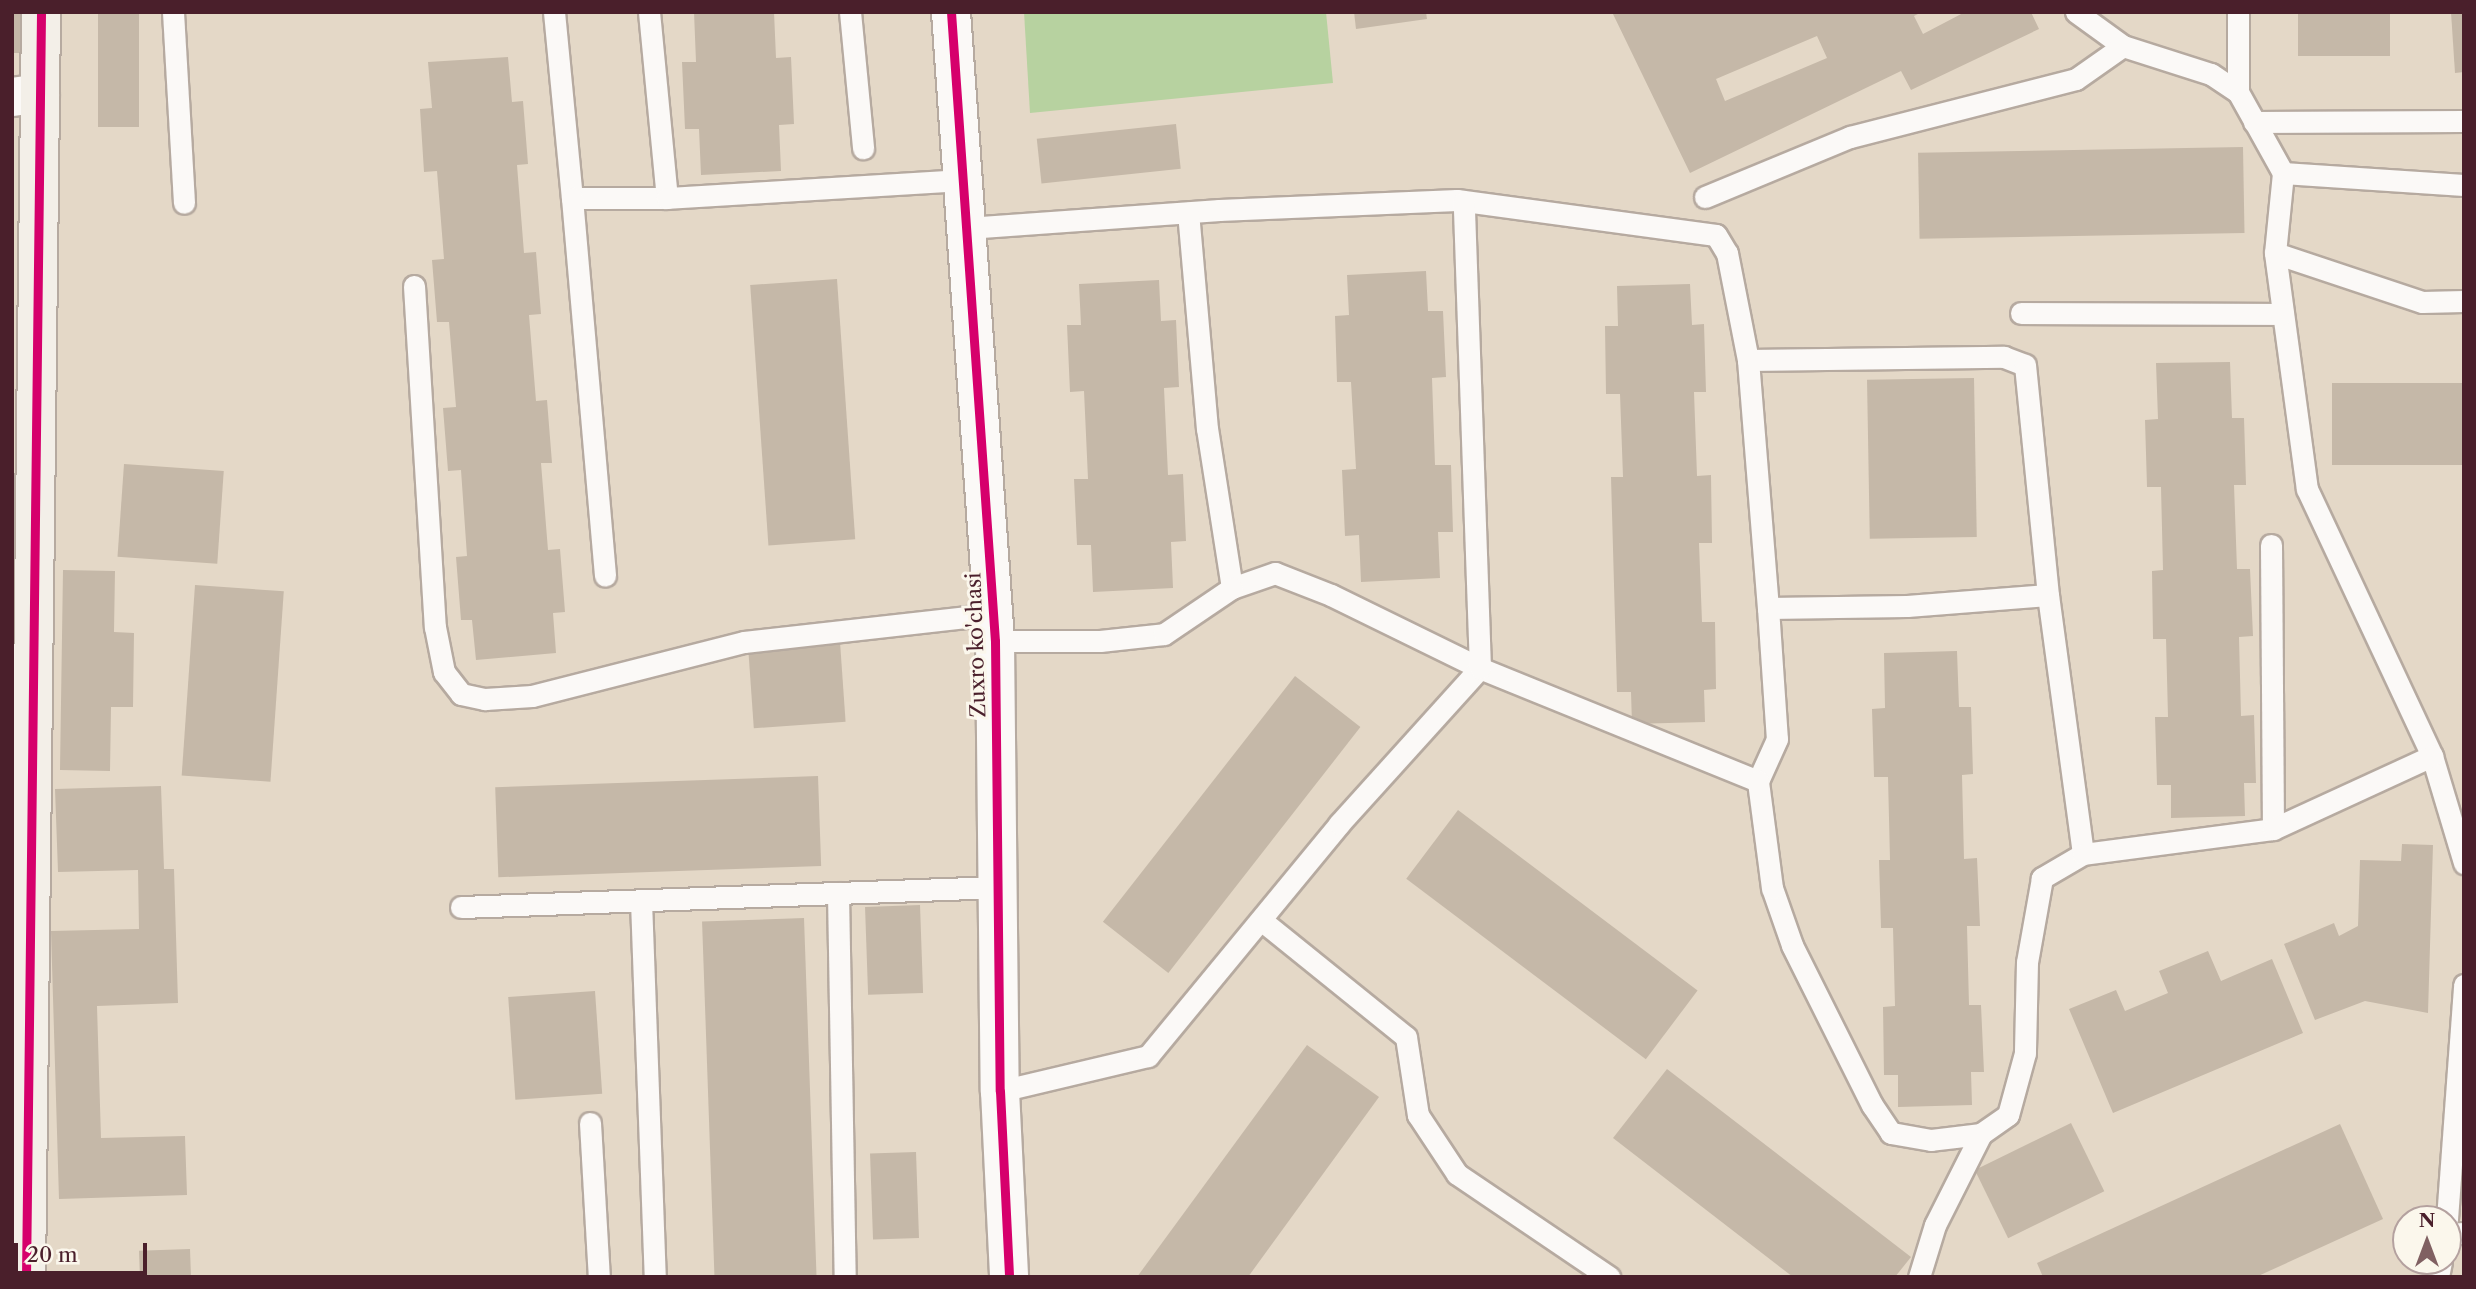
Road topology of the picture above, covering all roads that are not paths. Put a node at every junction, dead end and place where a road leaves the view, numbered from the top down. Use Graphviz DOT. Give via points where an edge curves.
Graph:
graph roads {
  1 [pos="41,12"];
  2 [pos="173,12"];
  3 [pos="554,12"];
  4 [pos="649,12"];
  5 [pos="850,12"];
  6 [pos="951,12"];
  7 [pos="2076,12"];
  8 [pos="2238,12"];
  9 [pos="2123,46"];
  10 [pos="2238,92"];
  11 [pos="26,95"];
  12 [pos="2464,121"];
  13 [pos="2254,122"];
  14 [pos="863,148"];
  15 [pos="2283,173"];
  16 [pos="964,180"];
  17 [pos="2464,185"];
  18 [pos="1705,197"];
  19 [pos="572,198"];
  20 [pos="667,198"];
  21 [pos="1464,202"];
  22 [pos="184,203"];
  23 [pos="1188,213"];
  24 [pos="967,228"];
  25 [pos="2275,253"];
  26 [pos="414,286"];
  27 [pos="2464,301"];
  28 [pos="2021,313"];
  29 [pos="2283,314"];
  30 [pos="1748,360"];
  31 [pos="2271,545"];
  32 [pos="605,576"];
  33 [pos="1232,588"];
  34 [pos="2048,595"];
  35 [pos="1768,608"];
  36 [pos="995,628"];
  37 [pos="1480,668"];
  38 [pos="2431,756"];
  39 [pos="1758,781"];
  40 [pos="2454,793"];
  41 [pos="2273,829"];
  42 [pos="2083,854"];
  43 [pos="2464,863"];
  44 [pos="998,887"];
  45 [pos="838,893"];
  46 [pos="641,901"];
  47 [pos="461,907"];
  48 [pos="1261,920"];
  49 [pos="2464,985"];
  50 [pos="1000,1091"];
  51 [pos="590,1123"];
  52 [pos="1981,1134"];
  53 [pos="2448,1205"];
  54 [pos="22,1270"];
  55 [pos="599,1277"];
  56 [pos="656,1277"];
  57 [pos="845,1277"];
  58 [pos="1009,1277"];
  59 [pos="1609,1277"];
  60 [pos="1919,1277"];
  1 -- 11 [label="street"];
  2 -- 22 [label="lane"];
  3 -- 19 [label="lane"];
  4 -- 20 [label="lane"];
  5 -- 14 [label="lane"];
  6 -- 16 [label="street, Zuxro ko'chasi"];
  7 -- 9 [label="lane"];
  8 -- 10 [label="lane"];
  9 -- 10 [label="lane" via="2211,74"];
  9 -- 18 [label="lane" via="2076,79 1850,137"];
  10 -- 13 [label="lane"];
  11 -- 54 [label="street"];
  12 -- 13 [label="lane"];
  13 -- 15 [label="lane"];
  15 -- 17 [label="lane"];
  15 -- 25 [label="lane"];
  16 -- 20 [label="lane"];
  16 -- 24 [label="street, Zuxro ko'chasi"];
  19 -- 20 [label="lane"];
  19 -- 32 [label="lane"];
  21 -- 23 [label="lane"];
  21 -- 30 [label="lane" via="1716,235 1727,253"];
  21 -- 37 [label="lane"];
  23 -- 24 [label="lane"];
  23 -- 33 [label="lane" via="1207,429"];
  24 -- 36 [label="street, Zuxro ko'chasi"];
  25 -- 27 [label="lane" via="2422,302"];
  25 -- 29 [label="lane"];
  26 -- 36 [label="lane" via="435,627 444,672 461,694 485,699 532,696 744,642"];
  28 -- 29 [label="lane"];
  29 -- 38 [label="lane" via="2307,489"];
  30 -- 34 [label="lane" via="2004,357 2025,365"];
  30 -- 35 [label="lane"];
  31 -- 41 [label="lane"];
  33 -- 36 [label="lane" via="1164,634 1100,641"];
  33 -- 37 [label="lane" via="1275,573 1331,595"];
  34 -- 35 [label="lane" via="1907,606"];
  34 -- 42 [label="lane"];
  35 -- 39 [label="lane" via="1777,739"];
  36 -- 44 [label="street, Zuxro ko'chasi"];
  37 -- 39 [label="lane"];
  37 -- 48 [label="lane" via="1339,824"];
  38 -- 40 [label="lane"];
  38 -- 41 [label="lane"];
  39 -- 52 [label="lane" via="1772,888 1788,933 1872,1105 1891,1133 1931,1140"];
  40 -- 43 [label="lane"];
  41 -- 42 [label="lane"];
  42 -- 52 [label="lane" via="2042,878 2027,962 2025,1053 2008,1115"];
  44 -- 45 [label="lane"];
  44 -- 50 [label="street, Zuxro ko'chasi"];
  45 -- 46 [label="lane"];
  45 -- 57 [label="lane"];
  46 -- 47 [label="lane"];
  46 -- 56 [label="lane"];
  48 -- 50 [label="lane" via="1149,1056"];
  48 -- 59 [label="lane" via="1406,1037 1418,1115 1457,1174"];
  49 -- 53 [label="lane"];
  50 -- 58 [label="street, Zuxro ko'chasi"];
  51 -- 55 [label="lane"];
  52 -- 60 [label="lane" via="1935,1225"];
}
